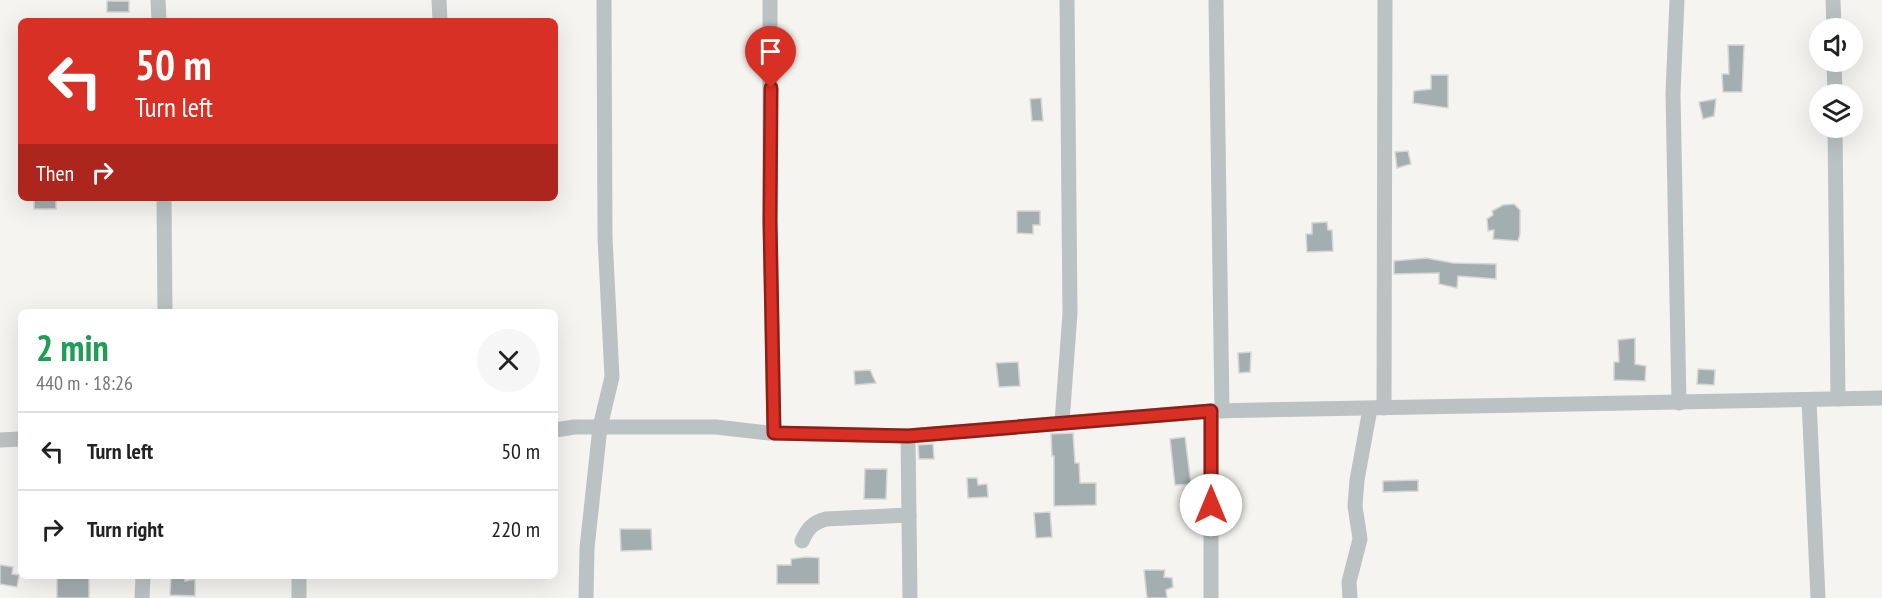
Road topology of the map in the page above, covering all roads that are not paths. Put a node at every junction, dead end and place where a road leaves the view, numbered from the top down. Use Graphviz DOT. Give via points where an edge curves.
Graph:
graph roads {
  1 [pos="158,0"];
  2 [pos="439,0"];
  3 [pos="604,0"];
  4 [pos="770,0"];
  5 [pos="1067,0"];
  6 [pos="1216,0"];
  7 [pos="1385,0"];
  8 [pos="1677,0"];
  9 [pos="1833,0"];
  10 [pos="159,18"];
  11 [pos="440,18"];
  12 [pos="1834,18"];
  13 [pos="1835,138"];
  14 [pos="164,201"];
  15 [pos="165,309"];
  16 [pos="1882,398"];
  17 [pos="1838,399"];
  18 [pos="1809,400"];
  19 [pos="1679,403"];
  20 [pos="1377,409"];
  21 [pos="1217,411"];
  22 [pos="1062,423"];
  23 [pos="600,427"];
  24 [pos="558,430"];
  25 [pos="774,433"];
  26 [pos="908,436"];
  27 [pos="18,439"];
  28 [pos="0,440"];
  29 [pos="909,515"];
  30 [pos="802,541"];
  31 [pos="143,579"];
  32 [pos="299,579"];
  33 [pos="142,598"];
  34 [pos="299,598"];
  35 [pos="586,598"];
  36 [pos="910,598"];
  37 [pos="1211,598"];
  38 [pos="1350,598"];
  39 [pos="1818,598"];
  1 -- 10 [label="street"];
  2 -- 11 [label="street"];
  3 -- 23 [label="street" via="605,237 612,377"];
  4 -- 25 [label="street"];
  5 -- 22 [label="street" via="1070,313"];
  6 -- 21 [label="street"];
  7 -- 20 [label="street"];
  8 -- 19 [label="street" via="1673,93"];
  9 -- 12 [label="street"];
  13 -- 17 [label="street"];
  14 -- 15 [label="street"];
  16 -- 17 [label="street"];
  17 -- 18 [label="street"];
  18 -- 19 [label="street"];
  18 -- 39 [label="street"];
  19 -- 20 [label="street"];
  20 -- 21 [label="street"];
  20 -- 38 [label="street" via="1358,480 1355,506 1360,539 1348,582"];
  21 -- 22 [label="street"];
  21 -- 37 [label="street"];
  22 -- 26 [label="street"];
  23 -- 24 [label="street"];
  23 -- 25 [label="street" via="716,427"];
  23 -- 35 [label="street" via="586,548"];
  25 -- 26 [label="street"];
  26 -- 29 [label="street"];
  27 -- 28 [label="street"];
  29 -- 30 [label="street" via="826,519 808,528"];
  29 -- 36 [label="street"];
  31 -- 33 [label="street"];
  32 -- 34 [label="street"];
}
